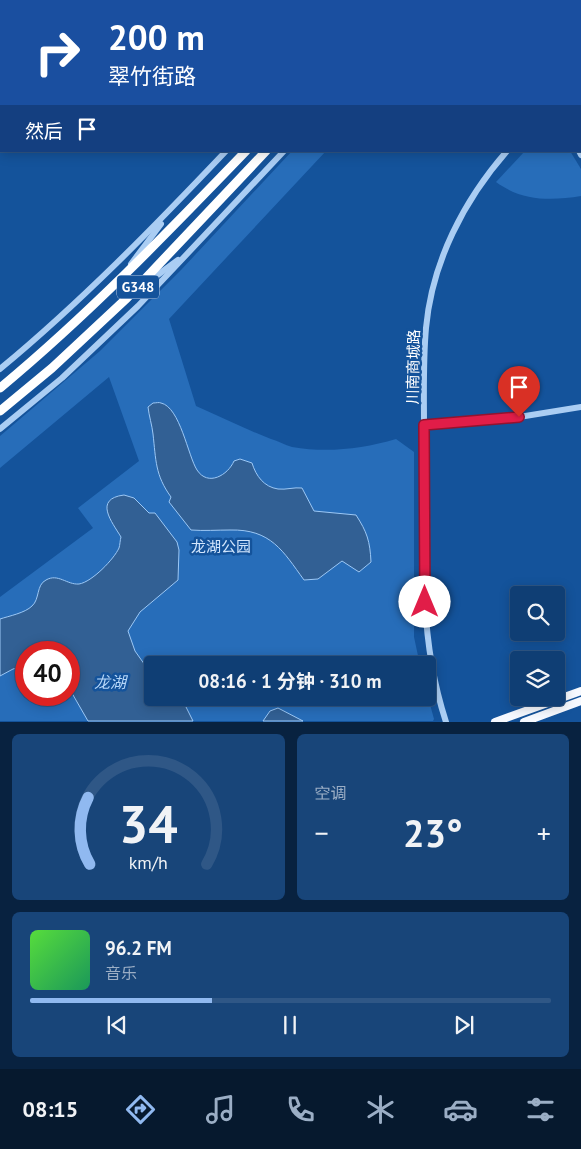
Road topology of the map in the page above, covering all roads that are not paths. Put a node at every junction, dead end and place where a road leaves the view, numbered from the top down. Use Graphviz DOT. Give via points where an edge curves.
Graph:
graph roads {
  1 [pos="225,152"];
  2 [pos="245,152"];
  3 [pos="265,152"];
  4 [pos="283,152"];
  5 [pos="506,152"];
  6 [pos="177,204"];
  7 [pos="194,248"];
  8 [pos="115,285"];
  9 [pos="128,298"];
  10 [pos="0,369"];
  11 [pos="0,388"];
  12 [pos="581,407"];
  13 [pos="0,411"];
  14 [pos="424,425"];
  15 [pos="0,429"];
  16 [pos="581,691"];
  17 [pos="581,702"];
  18 [pos="446,722"];
  19 [pos="495,722"];
  20 [pos="524,722"];
  1 -- 6 [label="street"];
  2 -- 8 [label="highway, G348"];
  3 -- 9 [label="highway, G348"];
  4 -- 7 [label="street"];
  5 -- 14 [label="street, 川南商城路" via="465,208 436,276 426,327"];
  6 -- 8 [label="street"];
  6 -- 10 [label="street"];
  7 -- 9 [label="street"];
  7 -- 15 [label="street" via="83,358"];
  8 -- 11 [label="highway, G348"];
  9 -- 13 [label="highway, G348"];
  12 -- 14 [label="street" via="519,417"];
  14 -- 18 [label="street, 川南商城路" via="426,635"];
  16 -- 19 [label="main road"];
  17 -- 20 [label="main road"];
}
